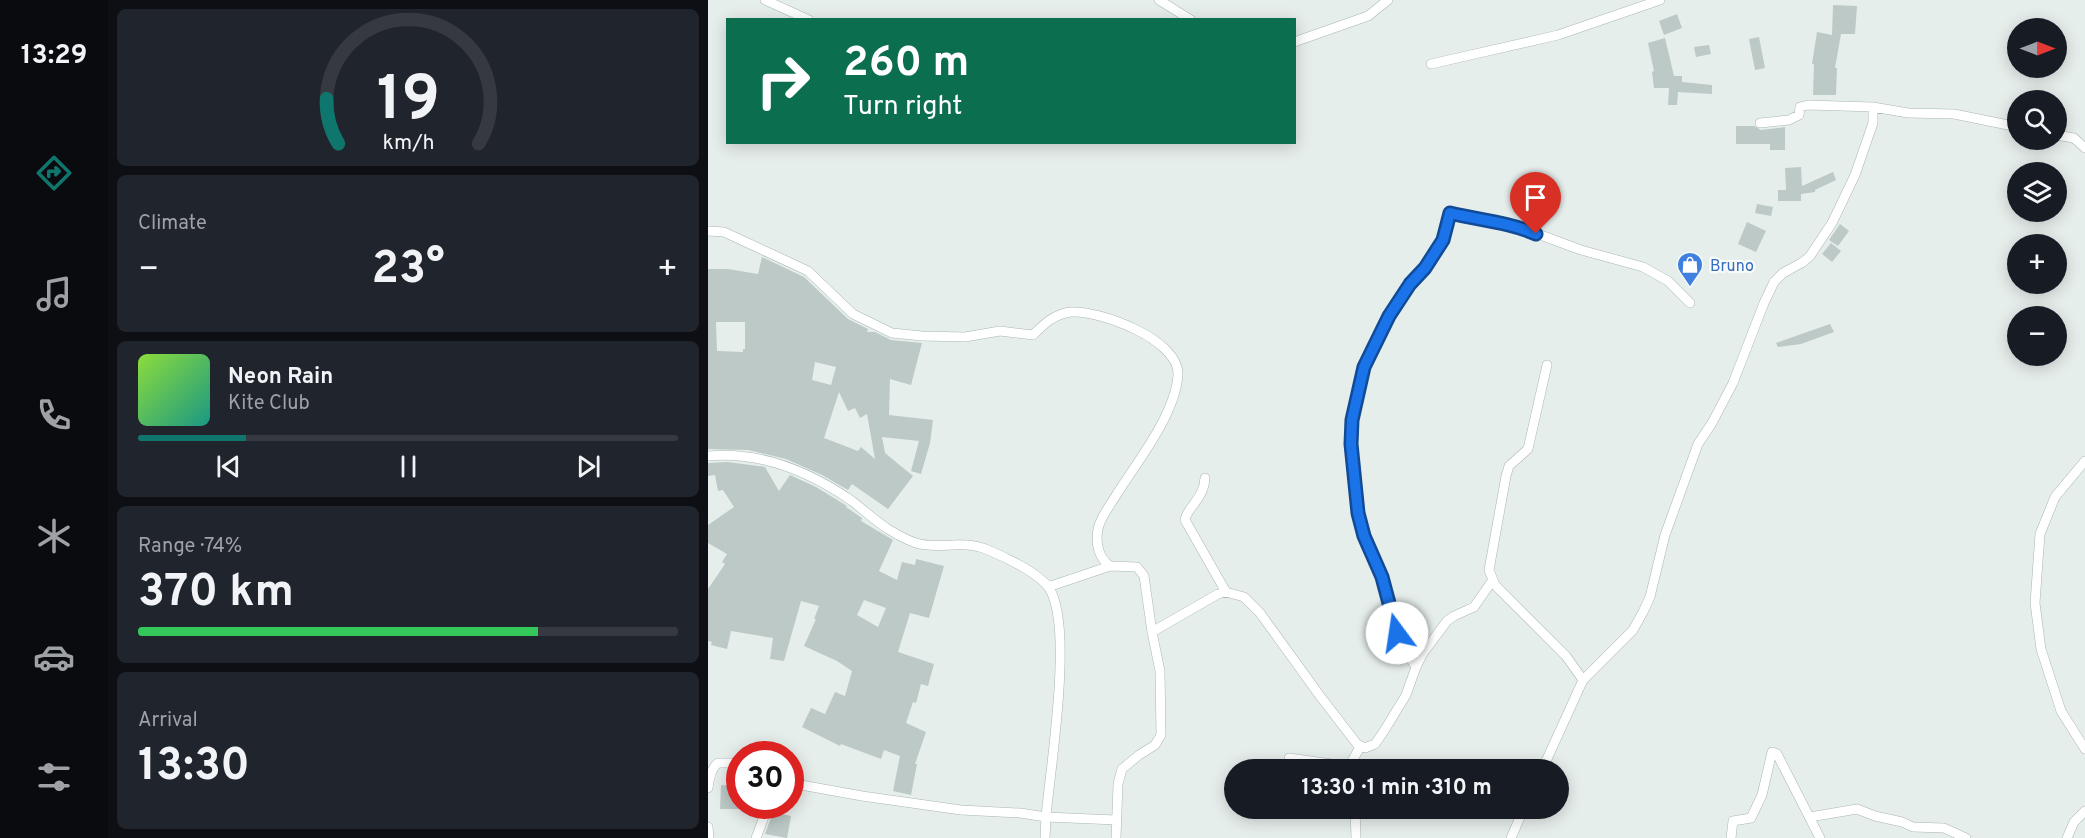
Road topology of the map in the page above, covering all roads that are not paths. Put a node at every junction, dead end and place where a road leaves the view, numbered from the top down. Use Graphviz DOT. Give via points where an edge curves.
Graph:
graph roads {
  1 [pos="765,0"];
  2 [pos="1159,0"];
  3 [pos="1388,0"];
  4 [pos="1660,0"];
  5 [pos="805,18"];
  6 [pos="1188,18"];
  7 [pos="1296,41"];
  8 [pos="1431,64"];
  9 [pos="1873,107"];
  10 [pos="1760,123"];
  11 [pos="2007,125"];
  12 [pos="2067,137"];
  13 [pos="2085,148"];
  14 [pos="708,231"];
  15 [pos="1690,303"];
  16 [pos="1547,365"];
  17 [pos="708,456"];
  18 [pos="2085,461"];
  19 [pos="1205,478"];
  20 [pos="1110,566"];
  21 [pos="1492,580"];
  22 [pos="1048,587"];
  23 [pos="1226,592"];
  24 [pos="1152,632"];
  25 [pos="1416,667"];
  26 [pos="1583,680"];
  27 [pos="1360,747"];
  28 [pos="2085,749"];
  29 [pos="1289,758"];
  30 [pos="1296,759"];
  31 [pos="1353,759"];
  32 [pos="1547,759"];
  33 [pos="726,764"];
  34 [pos="804,786"];
  35 [pos="708,788"];
  36 [pos="2085,811"];
  37 [pos="1046,817"];
  38 [pos="1810,817"];
  39 [pos="763,819"];
  40 [pos="1355,819"];
  41 [pos="1519,819"];
  42 [pos="1116,820"];
  43 [pos="708,827"];
  44 [pos="709,838"];
  45 [pos="756,838"];
  46 [pos="1045,838"];
  47 [pos="1116,838"];
  48 [pos="1356,838"];
  49 [pos="1511,838"];
  50 [pos="1731,838"];
  51 [pos="1820,838"];
  52 [pos="1966,838"];
  53 [pos="2067,838"];
  1 -- 5 [label="street"];
  2 -- 6 [label="street"];
  3 -- 7 [label="street" via="1368,16"];
  4 -- 8 [label="street" via="1558,35"];
  9 -- 10 [label="street" via="1803,105 1798,115 1789,120"];
  9 -- 11 [label="street" via="1954,114"];
  9 -- 26 [label="street" via="1873,123 1855,175 1832,223 1803,262 1774,282 1733,383 1698,444 1665,535 1650,597 1634,630"];
  12 -- 13 [label="street"];
  14 -- 20 [label="street" via="724,232 808,271 853,314 892,333 965,337 1000,331 1033,335 1048,319 1069,312 1086,312 1131,327 1172,355 1178,374 1168,410 1099,527 1099,552"];
  15 -- 25 [label="street" via="1668,281 1643,267 1581,250 1519,226 1450,213 1443,240 1389,316 1364,367 1352,420 1358,513 1382,577 1397,633"];
  16 -- 21 [label="street" via="1527,449 1509,466 1506,476 1489,570"];
  17 -- 22 [label="street" via="730,454 794,469 822,481 886,528 917,543 963,544 987,550 1023,568"];
  18 -- 28 [label="street" via="2055,497 2043,524 2035,603 2041,649 2055,697"];
  19 -- 23 [label="street" via="1185,520"];
  20 -- 22 [label="street"];
  20 -- 24 [label="street" via="1141,570"];
  21 -- 25 [label="street" via="1474,607 1447,621"];
  21 -- 26 [label="street" via="1566,656"];
  22 -- 37 [label="street" via="1058,619 1061,657"];
  23 -- 24 [label="street"];
  23 -- 27 [label="street" via="1244,597 1260,613"];
  24 -- 42 [label="street" via="1160,671 1160,739 1122,769"];
  25 -- 27 [label="street" via="1406,695 1375,744"];
  26 -- 32 [label="street"];
  27 -- 31 [label="street"];
  29 -- 30 [label="street"];
  33 -- 35 [label="street" via="715,765"];
  34 -- 37 [label="street" via="961,810"];
  36 -- 53 [label="street" via="2074,822"];
  37 -- 42 [label="street"];
  37 -- 46 [label="street"];
  38 -- 50 [label="street" via="1777,754 1772,752 1762,795 1751,818 1733,821"];
  38 -- 51 [label="street"];
  38 -- 52 [label="street" via="1857,809 1913,827 1944,828"];
  39 -- 45 [label="street"];
  40 -- 48 [label="street"];
  41 -- 49 [label="street"];
  42 -- 47 [label="street"];
  43 -- 44 [label="street"];
}
